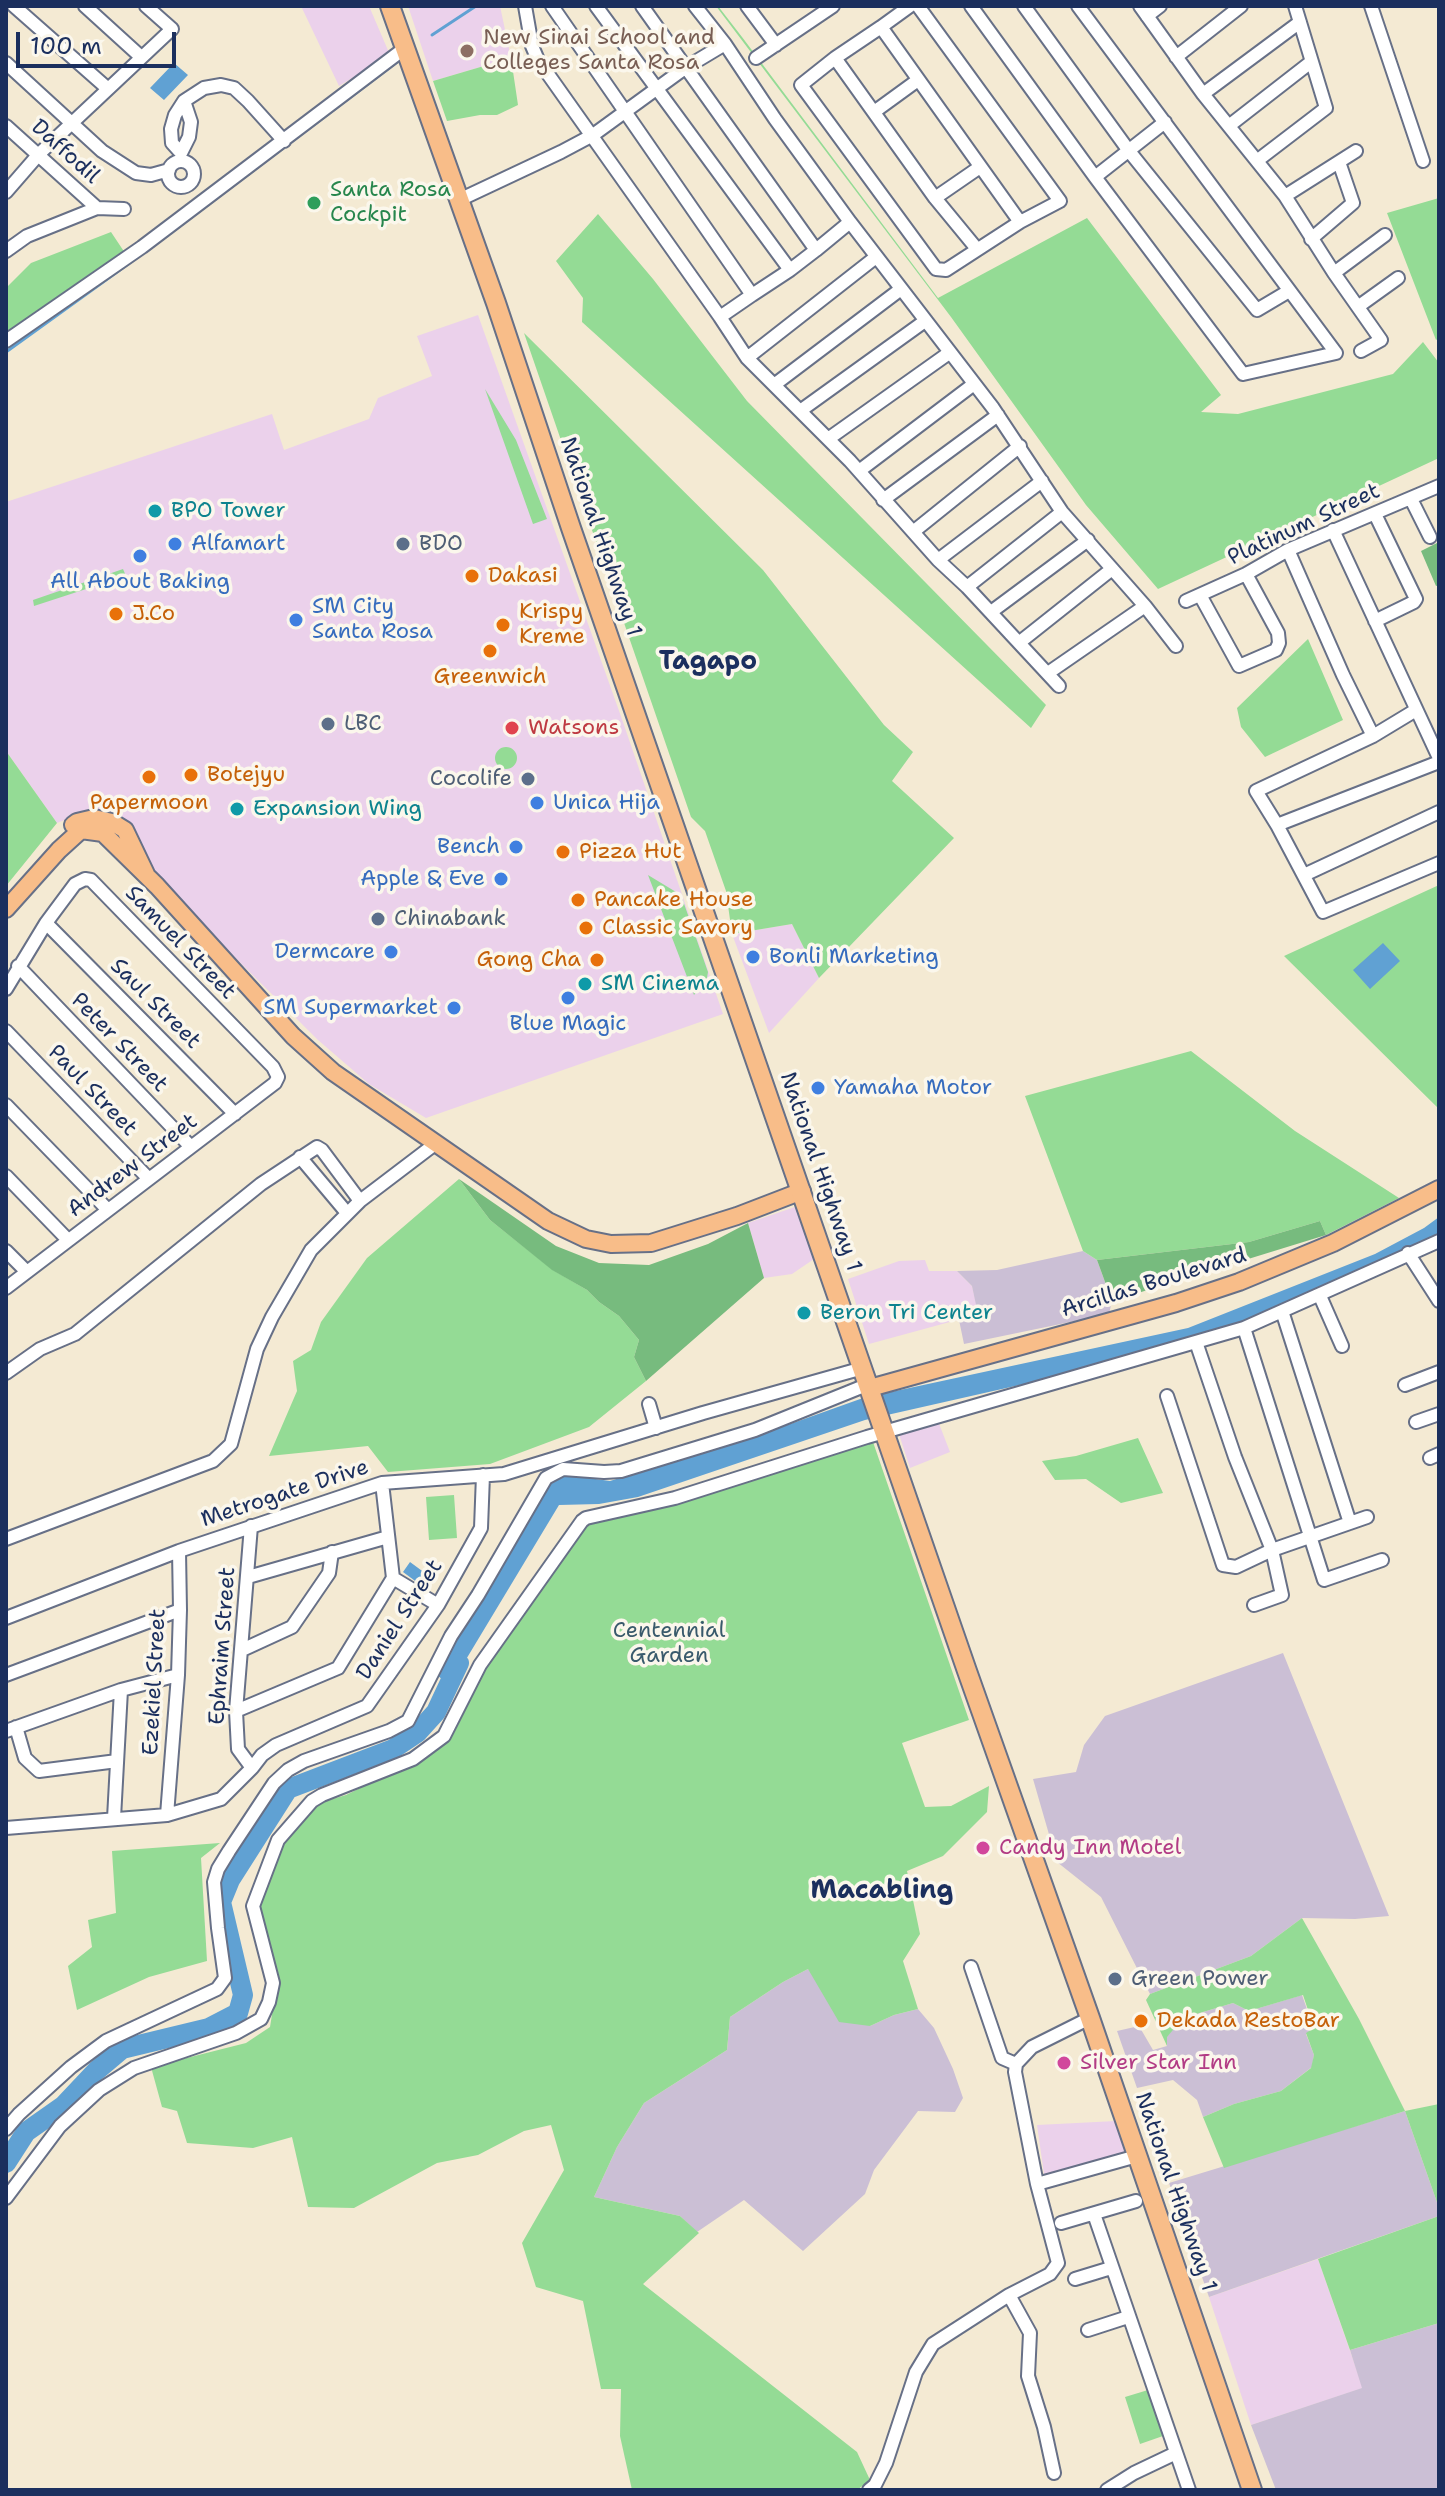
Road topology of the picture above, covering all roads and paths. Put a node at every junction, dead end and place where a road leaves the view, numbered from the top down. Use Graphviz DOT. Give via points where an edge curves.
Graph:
graph roads {
  1 [pos="14,6"];
  2 [pos="85,6"];
  3 [pos="146,6"];
  4 [pos="390,6"];
  5 [pos="525,6"];
  6 [pos="552,6"];
  7 [pos="596,6"];
  8 [pos="642,6"];
  9 [pos="695,6"];
  10 [pos="748,6"];
  11 [pos="833,6"];
  12 [pos="910,6"];
  13 [pos="918,6"];
  14 [pos="971,6"];
  15 [pos="1024,6"];
  16 [pos="1078,6"];
  17 [pos="1160,6"];
  18 [pos="1241,6"];
  19 [pos="1295,6"];
  20 [pos="1371,6"];
  21 [pos="1143,11"];
  22 [pos="1300,22"];
  23 [pos="881,27"];
  24 [pos="725,44"];
  25 [pos="776,45"];
  26 [pos="405,48"];
  27 [pos="140,56"];
  28 [pos="1176,57"];
  29 [pos="835,58"];
  30 [pos="748,62"];
  31 [pos="1311,62"];
  32 [pos="6,63"];
  33 [pos="685,68"];
  34 [pos="918,80"];
  35 [pos="107,88"];
  36 [pos="657,90"];
  37 [pos="1203,94"];
  38 [pos="184,101"];
  39 [pos="626,111"];
  40 [pos="874,112"];
  41 [pos="73,122"];
  42 [pos="1165,122"];
  43 [pos="1230,125"];
  44 [pos="6,126"];
  45 [pos="593,135"];
  46 [pos="284,141"];
  47 [pos="1129,151"];
  48 [pos="1356,151"];
  49 [pos="39,154"];
  50 [pos="182,157"];
  51 [pos="1258,160"];
  52 [pos="1423,161"];
  53 [pos="1339,162"];
  54 [pos="980,167"];
  55 [pos="169,170"];
  56 [pos="1095,177"];
  57 [pos="6,192"];
  58 [pos="1285,196"];
  59 [pos="935,198"];
  60 [pos="461,204"];
  61 [pos="97,208"];
  62 [pos="124,209"];
  63 [pos="850,222"];
  64 [pos="1020,222"];
  65 [pos="1385,235"];
  66 [pos="1311,239"];
  67 [pos="977,249"];
  68 [pos="816,250"];
  69 [pos="6,251"];
  70 [pos="876,257"];
  71 [pos="790,270"];
  72 [pos="1334,273"];
  73 [pos="1398,278"];
  74 [pos="901,289"];
  75 [pos="1289,291"];
  76 [pos="752,295"];
  77 [pos="1359,306"];
  78 [pos="720,317"];
  79 [pos="925,321"];
  80 [pos="6,341"];
  81 [pos="1361,351"];
  82 [pos="949,353"];
  83 [pos="747,358"];
  84 [pos="974,384"];
  85 [pos="774,385"];
  86 [pos="800,411"];
  87 [pos="998,415"];
  88 [pos="828,439"];
  89 [pos="1020,446"];
  90 [pos="859,471"];
  91 [pos="1042,481"];
  92 [pos="1439,486"];
  93 [pos="1411,499"];
  94 [pos="883,500"];
  95 [pos="1062,512"];
  96 [pos="1375,514"];
  97 [pos="1333,530"];
  98 [pos="913,532"];
  99 [pos="1430,537"];
  100 [pos="1088,540"];
  101 [pos="1288,550"];
  102 [pos="938,560"];
  103 [pos="1112,569"];
  104 [pos="1246,574"];
  105 [pos="967,587"];
  106 [pos="1200,595"];
  107 [pos="1186,601"];
  108 [pos="1145,606"];
  109 [pos="991,612"];
  110 [pos="1375,621"];
  111 [pos="1020,642"];
  112 [pos="1176,646"];
  113 [pos="1048,673"];
  114 [pos="1059,686"];
  115 [pos="1416,710"];
  116 [pos="1373,736"];
  117 [pos="1439,760"];
  118 [pos="1439,812"];
  119 [pos="1277,825"];
  120 [pos="1439,863"];
  121 [pos="1304,875"];
  122 [pos="147,876"];
  123 [pos="6,897"];
  124 [pos="6,909"];
  125 [pos="46,923"];
  126 [pos="18,966"];
  127 [pos="6,989"];
  128 [pos="6,1031"];
  129 [pos="277,1073"];
  130 [pos="6,1105"];
  131 [pos="235,1114"];
  132 [pos="435,1144"];
  133 [pos="191,1147"];
  134 [pos="300,1157"];
  135 [pos="6,1176"];
  136 [pos="149,1179"];
  137 [pos="1439,1189"];
  138 [pos="802,1191"];
  139 [pos="360,1201"];
  140 [pos="108,1210"];
  141 [pos="347,1213"];
  142 [pos="68,1240"];
  143 [pos="1439,1241"];
  144 [pos="6,1251"];
  145 [pos="1408,1253"];
  146 [pos="27,1272"];
  147 [pos="6,1288"];
  148 [pos="1320,1296"];
  149 [pos="1439,1301"];
  150 [pos="1282,1311"];
  151 [pos="1244,1328"];
  152 [pos="1196,1342"];
  153 [pos="1342,1346"];
  154 [pos="1439,1372"];
  155 [pos="6,1373"];
  156 [pos="866,1380"];
  157 [pos="1405,1385"];
  158 [pos="1167,1396"];
  159 [pos="649,1404"];
  160 [pos="1439,1414"];
  161 [pos="1416,1422"];
  162 [pos="656,1428"];
  163 [pos="885,1432"];
  164 [pos="483,1475"];
  165 [pos="382,1483"];
  166 [pos="1367,1517"];
  167 [pos="1350,1523"];
  168 [pos="251,1526"];
  169 [pos="1309,1536"];
  170 [pos="388,1537"];
  171 [pos="6,1539"];
  172 [pos="1272,1550"];
  173 [pos="179,1551"];
  174 [pos="332,1552"];
  175 [pos="1382,1560"];
  176 [pos="248,1577"];
  177 [pos="393,1578"];
  178 [pos="438,1605"];
  179 [pos="1254,1605"];
  180 [pos="180,1610"];
  181 [pos="6,1618"];
  182 [pos="242,1650"];
  183 [pos="6,1675"];
  184 [pos="178,1675"];
  185 [pos="121,1690"];
  186 [pos="236,1711"];
  187 [pos="11,1729"];
  188 [pos="117,1761"];
  189 [pos="252,1768"];
  190 [pos="167,1815"];
  191 [pos="114,1818"];
  192 [pos="6,1828"];
  193 [pos="971,1967"];
  194 [pos="1090,2018"];
  195 [pos="1016,2064"];
  196 [pos="6,2129"];
  197 [pos="1137,2156"];
  198 [pos="1037,2184"];
  199 [pos="6,2198"];
  200 [pos="1136,2201"];
  201 [pos="1094,2214"];
  202 [pos="1061,2223"];
  203 [pos="1111,2268"];
  204 [pos="1075,2279"];
  205 [pos="1009,2295"];
  206 [pos="1128,2317"];
  207 [pos="1088,2330"];
  208 [pos="1176,2453"];
  209 [pos="1054,2473"];
  210 [pos="874,2488"];
  211 [pos="1107,2490"];
  212 [pos="1188,2490"];
  213 [pos="1252,2490"];
  1 -- 35 [label="street"];
  2 -- 27 [label="street"];
  3 -- 27 [label="street" via="172,29"];
  4 -- 26 [label="highway, National Highway 1"];
  5 -- 45 [label="street" via="533,51"];
  6 -- 39 [label="street"];
  7 -- 36 [label="street"];
  8 -- 33 [label="street"];
  9 -- 24 [label="street"];
  10 -- 25 [label="street"];
  11 -- 25 [label="street"];
  12 -- 23 [label="street"];
  13 -- 64 [label="street" via="1060,201"];
  14 -- 56 [label="street"];
  15 -- 47 [label="street"];
  16 -- 42 [label="street"];
  17 -- 21 [label="street"];
  18 -- 28 [label="street"];
  19 -- 22 [label="street"];
  20 -- 52 [label="street"];
  21 -- 28 [label="street"];
  22 -- 31 [label="street"];
  22 -- 37 [label="street"];
  23 -- 29 [label="street"];
  23 -- 34 [label="street"];
  24 -- 30 [label="street"];
  24 -- 33 [label="street"];
  25 -- 30 [label="street"];
  26 -- 46 [label="street"];
  26 -- 60 [label="highway, National Highway 1"];
  27 -- 35 [label="street"];
  28 -- 37 [label="street"];
  29 -- 40 [label="street"];
  29 -- 67 [label="street" via="801,85 936,269 946,270"];
  30 -- 63 [label="street"];
  31 -- 43 [label="street"];
  31 -- 51 [label="street" via="1326,108"];
  32 -- 41 [label="street"];
  33 -- 36 [label="street"];
  33 -- 68 [label="street"];
  34 -- 40 [label="street"];
  34 -- 54 [label="street"];
  35 -- 41 [label="street"];
  36 -- 39 [label="street"];
  36 -- 71 [label="street"];
  37 -- 43 [label="street"];
  38 -- 46 [label="street" via="204,88 234,88"];
  38 -- 50 [label="street" via="191,122"];
  38 -- 50 [label="street" via="171,129 172,143"];
  39 -- 45 [label="street"];
  39 -- 76 [label="street"];
  40 -- 59 [label="street"];
  41 -- 49 [label="street"];
  41 -- 55 [label="street" via="102,151 136,173"];
  42 -- 47 [label="street"];
  42 -- 75 [label="street"];
  43 -- 51 [label="street"];
  44 -- 49 [label="street, Daffodil"];
  45 -- 60 [label="street"];
  45 -- 78 [label="street"];
  46 -- 80 [label="street"];
  47 -- 56 [label="street"];
  47 -- 75 [label="street" via="1257,310"];
  48 -- 53 [label="street"];
  49 -- 57 [label="street"];
  49 -- 61 [label="street, Daffodil"];
  50 -- 55 [label="street"];
  50 -- 55 [label="street" via="194,172 193,181 178,187"];
  51 -- 58 [label="street"];
  53 -- 58 [label="street"];
  53 -- 66 [label="street" via="1353,203"];
  54 -- 59 [label="street"];
  54 -- 64 [label="street"];
  56 -- 75 [label="street" via="1243,374 1336,353"];
  58 -- 66 [label="street"];
  59 -- 67 [label="street"];
  60 -- 138 [label="highway, National Highway 1"];
  61 -- 62 [label="street"];
  61 -- 69 [label="street" via="27,236"];
  63 -- 68 [label="street"];
  63 -- 70 [label="street"];
  64 -- 67 [label="street"];
  65 -- 72 [label="street"];
  66 -- 72 [label="street"];
  68 -- 71 [label="street"];
  70 -- 74 [label="street"];
  70 -- 83 [label="street"];
  71 -- 76 [label="street"];
  72 -- 77 [label="street"];
  73 -- 77 [label="street"];
  74 -- 79 [label="street"];
  74 -- 85 [label="street"];
  76 -- 78 [label="street"];
  77 -- 81 [label="street" via="1381,340"];
  78 -- 83 [label="street"];
  79 -- 82 [label="street"];
  79 -- 86 [label="street"];
  82 -- 84 [label="street"];
  82 -- 88 [label="street"];
  83 -- 85 [label="street"];
  84 -- 87 [label="street"];
  84 -- 90 [label="street"];
  85 -- 86 [label="street"];
  86 -- 88 [label="street"];
  87 -- 89 [label="street"];
  87 -- 94 [label="street"];
  88 -- 90 [label="street"];
  89 -- 91 [label="street"];
  89 -- 98 [label="street"];
  90 -- 94 [label="street"];
  91 -- 95 [label="street"];
  91 -- 102 [label="street"];
  92 -- 93 [label="street, Platinum Street"];
  93 -- 96 [label="street, Platinum Street"];
  93 -- 99 [label="street"];
  94 -- 98 [label="street"];
  95 -- 100 [label="street"];
  95 -- 105 [label="street"];
  96 -- 97 [label="street, Platinum Street"];
  96 -- 110 [label="street" via="1416,599"];
  97 -- 101 [label="street, Platinum Street"];
  97 -- 110 [label="street"];
  98 -- 102 [label="street"];
  100 -- 103 [label="street"];
  100 -- 109 [label="street"];
  101 -- 104 [label="street, Platinum Street"];
  101 -- 116 [label="street"];
  102 -- 105 [label="street"];
  103 -- 108 [label="street"];
  103 -- 111 [label="street"];
  104 -- 106 [label="street, Platinum Street"];
  104 -- 106 [label="street" via="1278,633 1276,650 1239,666"];
  105 -- 109 [label="street"];
  106 -- 107 [label="street, Platinum Street"];
  108 -- 112 [label="street"];
  108 -- 113 [label="street"];
  109 -- 111 [label="street"];
  110 -- 115 [label="street"];
  111 -- 113 [label="street"];
  113 -- 114 [label="street"];
  115 -- 116 [label="street"];
  115 -- 117 [label="street"];
  116 -- 119 [label="street" via="1256,791"];
  117 -- 119 [label="street"];
  118 -- 121 [label="street"];
  119 -- 121 [label="street"];
  120 -- 121 [label="street" via="1323,912"];
  122 -- 123 [label="main road" via="125,830 94,818 77,822"];
  122 -- 124 [label="main road" via="103,833 81,830"];
  122 -- 132 [label="main road" via="305,1047"];
  125 -- 126 [label="street"];
  125 -- 129 [label="street, Samuel Street" via="75,884 85,879 95,883"];
  125 -- 131 [label="street, Saul Street"];
  126 -- 127 [label="street"];
  126 -- 133 [label="street, Peter Street"];
  128 -- 136 [label="street, Paul Street"];
  129 -- 131 [label="street, Andrew Street" via="275,1083"];
  130 -- 140 [label="street"];
  131 -- 133 [label="street, Andrew Street"];
  132 -- 138 [label="main road" via="548,1221 611,1244 651,1243"];
  132 -- 139 [label="street"];
  133 -- 136 [label="street, Andrew Street"];
  134 -- 139 [label="street" via="317,1147 322,1150"];
  134 -- 141 [label="street"];
  134 -- 155 [label="street" via="75,1334 40,1349"];
  135 -- 142 [label="street"];
  136 -- 140 [label="street, Andrew Street"];
  137 -- 156 [label="main road, Arcillas Boulevard" via="1333,1243 1176,1303"];
  138 -- 156 [label="highway, National Highway 1"];
  139 -- 141 [label="street"];
  140 -- 142 [label="street, Andrew Street"];
  141 -- 171 [label="street" via="311,1250 272,1317 257,1349 231,1444 213,1461 179,1476"];
  142 -- 146 [label="street, Andrew Street"];
  143 -- 145 [label="street"];
  144 -- 146 [label="street"];
  145 -- 148 [label="street"];
  145 -- 149 [label="street"];
  146 -- 147 [label="street, Andrew Street"];
  148 -- 150 [label="street"];
  148 -- 153 [label="street"];
  150 -- 151 [label="street"];
  150 -- 167 [label="street"];
  151 -- 152 [label="street"];
  151 -- 169 [label="street"];
  152 -- 163 [label="street"];
  152 -- 172 [label="street"];
  154 -- 157 [label="street"];
  156 -- 162 [label="street, Metrogate Drive"];
  156 -- 163 [label="highway, National Highway 1"];
  156 -- 196 [label="street" via="755,1430 688,1452 621,1471 563,1469 546,1478 451,1636 408,1721 288,1770 229,1851 214,1882 225,1978 217,1989 106,2041"];
  158 -- 172 [label="street" via="1223,1565 1236,1567"];
  159 -- 162 [label="street"];
  160 -- 161 [label="street"];
  162 -- 164 [label="street, Metrogate Drive" via="504,1474"];
  163 -- 194 [label="highway, National Highway 1"];
  163 -- 199 [label="street" via="675,1498 582,1521 480,1665 444,1736 413,1759 312,1801 278,1840 253,1906 273,1983 261,2019 236,2033 134,2068 99,2090 60,2126"];
  164 -- 165 [label="street, Metrogate Drive"];
  164 -- 178 [label="street, Daniel Street" via="481,1528"];
  165 -- 168 [label="street, Metrogate Drive"];
  165 -- 170 [label="street"];
  166 -- 167 [label="street"];
  167 -- 169 [label="street"];
  168 -- 173 [label="street, Metrogate Drive"];
  168 -- 176 [label="street, Ephraim Street"];
  169 -- 172 [label="street"];
  169 -- 175 [label="street" via="1324,1580"];
  170 -- 174 [label="street"];
  170 -- 177 [label="street"];
  172 -- 179 [label="street" via="1282,1595"];
  173 -- 180 [label="street, Ezekiel Street"];
  173 -- 181 [label="street, Metrogate Drive"];
  174 -- 176 [label="street"];
  174 -- 182 [label="street" via="329,1573 292,1627"];
  176 -- 182 [label="street, Ephraim Street"];
  177 -- 178 [label="street"];
  177 -- 186 [label="street" via="338,1668"];
  178 -- 189 [label="street, Daniel Street" via="367,1706 276,1745"];
  180 -- 183 [label="street"];
  180 -- 184 [label="street, Ezekiel Street"];
  182 -- 186 [label="street, Ephraim Street"];
  184 -- 185 [label="street"];
  184 -- 190 [label="street, Ezekiel Street"];
  185 -- 187 [label="street"];
  185 -- 188 [label="street"];
  186 -- 189 [label="street, Ephraim Street" via="238,1749"];
  187 -- 188 [label="street" via="25,1758 39,1771"];
  188 -- 191 [label="street"];
  189 -- 190 [label="street" via="221,1799"];
  190 -- 191 [label="street"];
  191 -- 192 [label="street"];
  193 -- 195 [label="street" via="998,2050"];
  194 -- 195 [label="street" via="1046,2038"];
  194 -- 197 [label="highway, National Highway 1"];
  195 -- 198 [label="street"];
  197 -- 198 [label="street"];
  197 -- 213 [label="highway, National Highway 1"];
  198 -- 205 [label="street" via="1058,2263 1050,2274"];
  200 -- 201 [label="street"];
  201 -- 202 [label="street"];
  201 -- 203 [label="street"];
  203 -- 204 [label="street"];
  203 -- 206 [label="street"];
  205 -- 209 [label="street" via="1030,2333 1028,2376"];
  205 -- 210 [label="street" via="933,2344 916,2372"];
  206 -- 207 [label="street"];
  206 -- 208 [label="street"];
  208 -- 211 [label="street"];
  208 -- 212 [label="street"];
}
